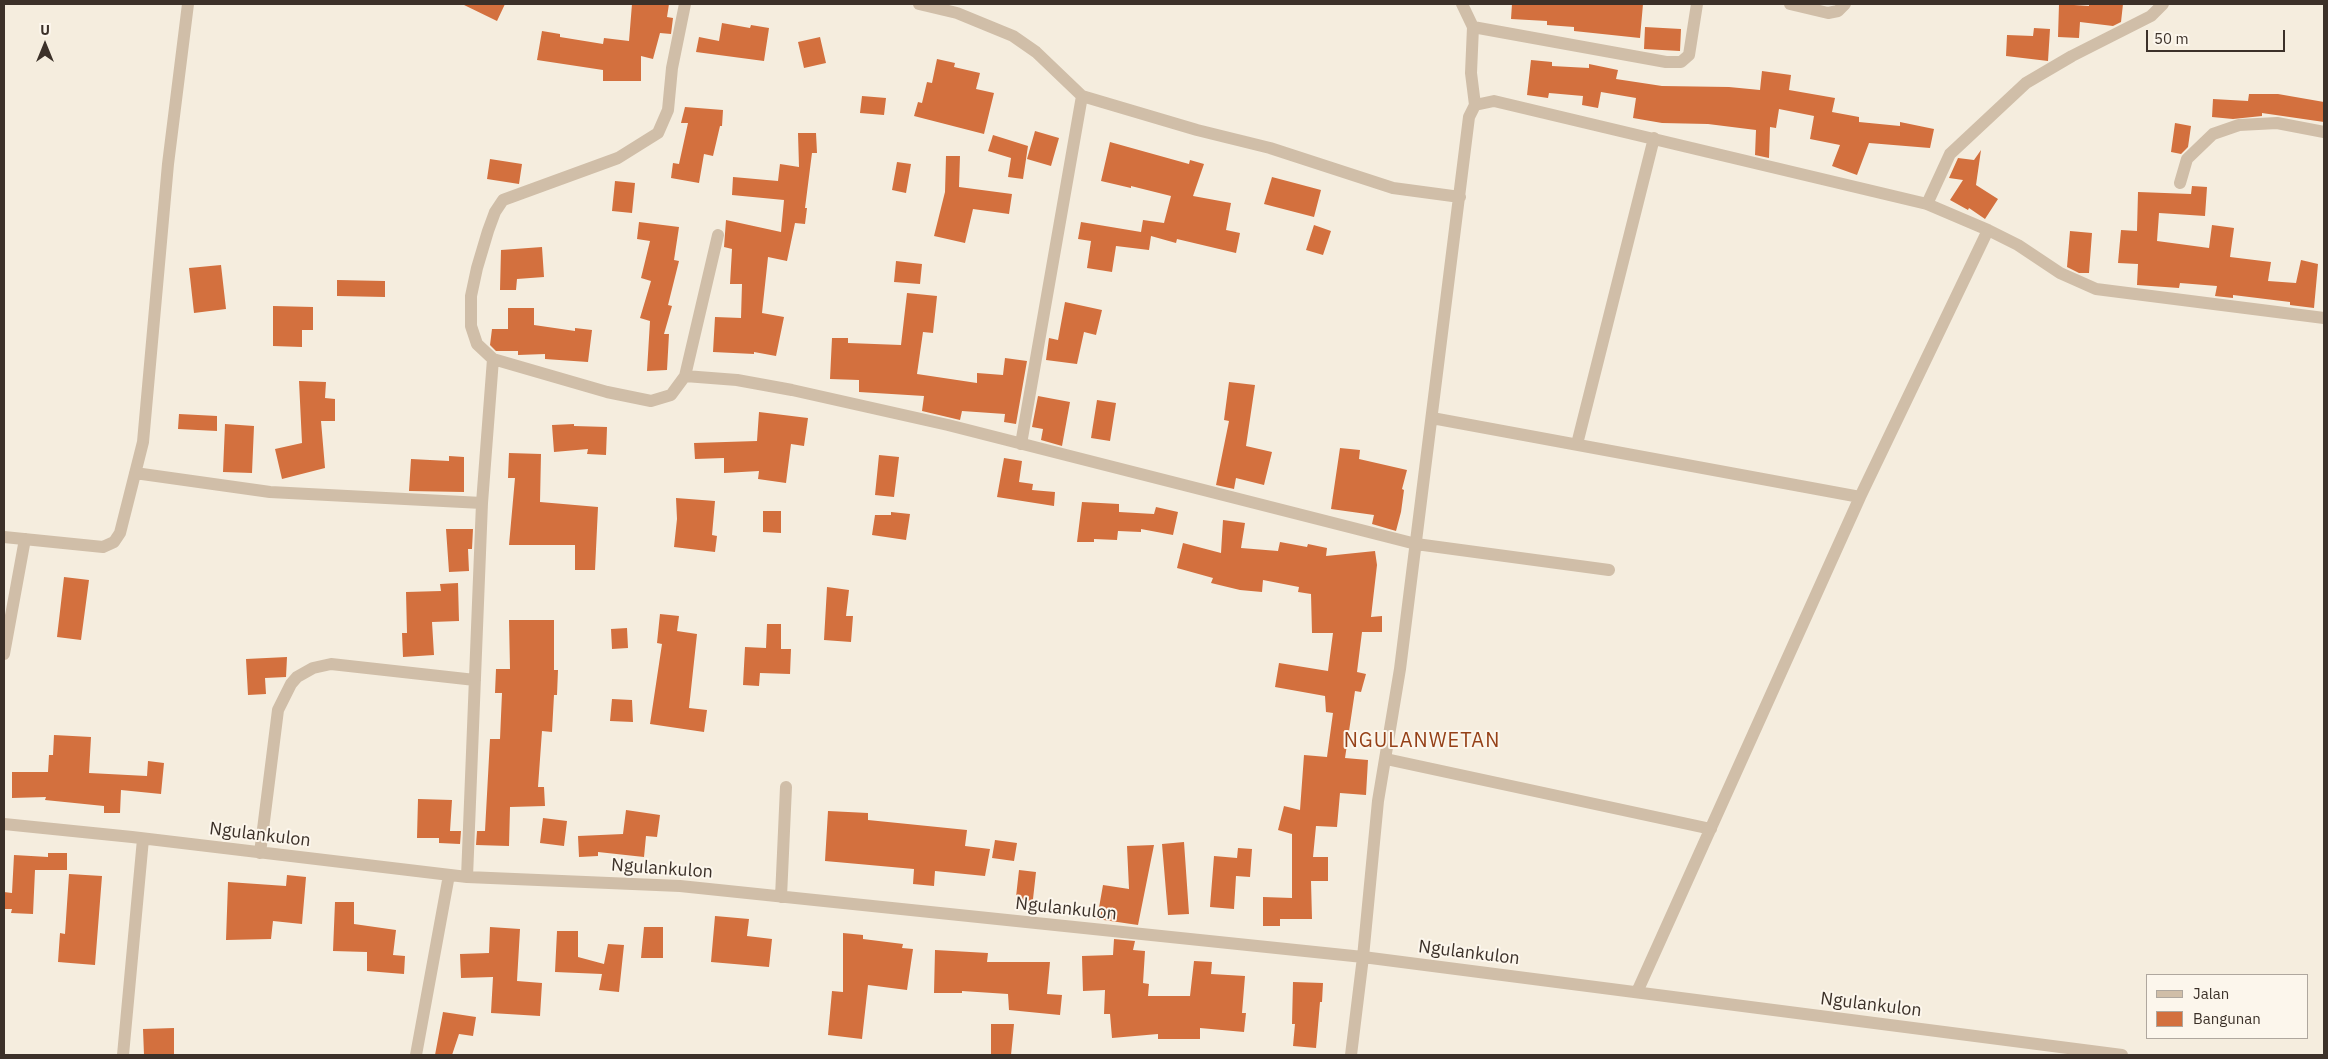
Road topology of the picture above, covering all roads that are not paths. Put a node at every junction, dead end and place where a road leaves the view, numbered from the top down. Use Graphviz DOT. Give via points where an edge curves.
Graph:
graph roads {
  1 [pos="188,4"];
  2 [pos="685,4"];
  3 [pos="919,4"];
  4 [pos="1462,4"];
  5 [pos="1697,4"];
  6 [pos="1790,4"];
  7 [pos="1845,4"];
  8 [pos="2163,4"];
  9 [pos="1473,26"];
  10 [pos="1082,96"];
  11 [pos="1475,105"];
  12 [pos="2324,132"];
  13 [pos="1654,138"];
  14 [pos="2180,183"];
  15 [pos="1460,197"];
  16 [pos="1927,204"];
  17 [pos="1988,230"];
  18 [pos="718,235"];
  19 [pos="2324,318"];
  20 [pos="493,359"];
  21 [pos="685,376"];
  22 [pos="1432,418"];
  23 [pos="1021,444"];
  24 [pos="1577,444"];
  25 [pos="135,473"];
  26 [pos="1860,497"];
  27 [pos="482,503"];
  28 [pos="4,537"];
  29 [pos="25,539"];
  30 [pos="1416,544"];
  31 [pos="1609,570"];
  32 [pos="4,654"];
  33 [pos="475,680"];
  34 [pos="1386,758"];
  35 [pos="786,787"];
  36 [pos="4,824"];
  37 [pos="1711,829"];
  38 [pos="143,839"];
  39 [pos="260,852"];
  40 [pos="449,875"];
  41 [pos="467,877"];
  42 [pos="781,897"];
  43 [pos="1363,957"];
  44 [pos="1637,992"];
  45 [pos="122,1055"];
  46 [pos="416,1055"];
  47 [pos="1351,1055"];
  48 [pos="2122,1055"];
  1 -- 25 [label="street" via="168,164 142,442"];
  2 -- 20 [label="street" via="672,68 668,110 658,133 618,158 504,200 495,212 471,296 471,326 477,344"];
  3 -- 10 [label="street" via="957,13 1013,36 1036,52"];
  4 -- 9 [label="street"];
  5 -- 9 [label="street" via="1689,55 1681,62 1666,62"];
  6 -- 7 [label="street" via="1828,13 1838,11"];
  8 -- 16 [label="street" via="2151,16 2026,83 1950,154"];
  9 -- 11 [label="street" via="1471,73"];
  10 -- 15 [label="street" via="1270,148 1393,188"];
  10 -- 23 [label="street"];
  11 -- 13 [label="street" via="1494,101"];
  11 -- 15 [label="street" via="1469,117"];
  12 -- 14 [label="street" via="2276,123 2239,125 2213,134 2187,159"];
  13 -- 16 [label="street"];
  13 -- 24 [label="street"];
  15 -- 22 [label="street"];
  16 -- 17 [label="street"];
  17 -- 19 [label="street" via="2018,245 2060,273 2096,290"];
  17 -- 26 [label="street"];
  18 -- 21 [label="street"];
  20 -- 21 [label="street" via="607,392 651,401 671,394"];
  20 -- 27 [label="street"];
  21 -- 23 [label="street" via="737,380 792,390"];
  22 -- 24 [label="street"];
  22 -- 30 [label="street"];
  23 -- 30 [label="street"];
  24 -- 26 [label="street"];
  25 -- 27 [label="street" via="270,492"];
  25 -- 29 [label="street" via="120,533 114,542 97,547"];
  26 -- 37 [label="street"];
  27 -- 33 [label="street"];
  28 -- 29 [label="street"];
  29 -- 32 [label="street"];
  30 -- 31 [label="street"];
  30 -- 34 [label="street"];
  33 -- 39 [label="street" via="331,664 313,668 297,677 278,710"];
  33 -- 41 [label="street"];
  34 -- 37 [label="street"];
  34 -- 43 [label="street" via="1378,801"];
  35 -- 42 [label="street"];
  36 -- 38 [label="street, Ngulankulon"];
  37 -- 44 [label="street"];
  38 -- 39 [label="street, Ngulankulon"];
  38 -- 45 [label="street"];
  39 -- 40 [label="street, Ngulankulon"];
  40 -- 41 [label="street, Ngulankulon"];
  40 -- 46 [label="street"];
  41 -- 42 [label="street, Ngulankulon" via="680,886"];
  42 -- 43 [label="street, Ngulankulon"];
  43 -- 44 [label="street, Ngulankulon"];
  43 -- 47 [label="street"];
  44 -- 48 [label="street, Ngulankulon"];
}
